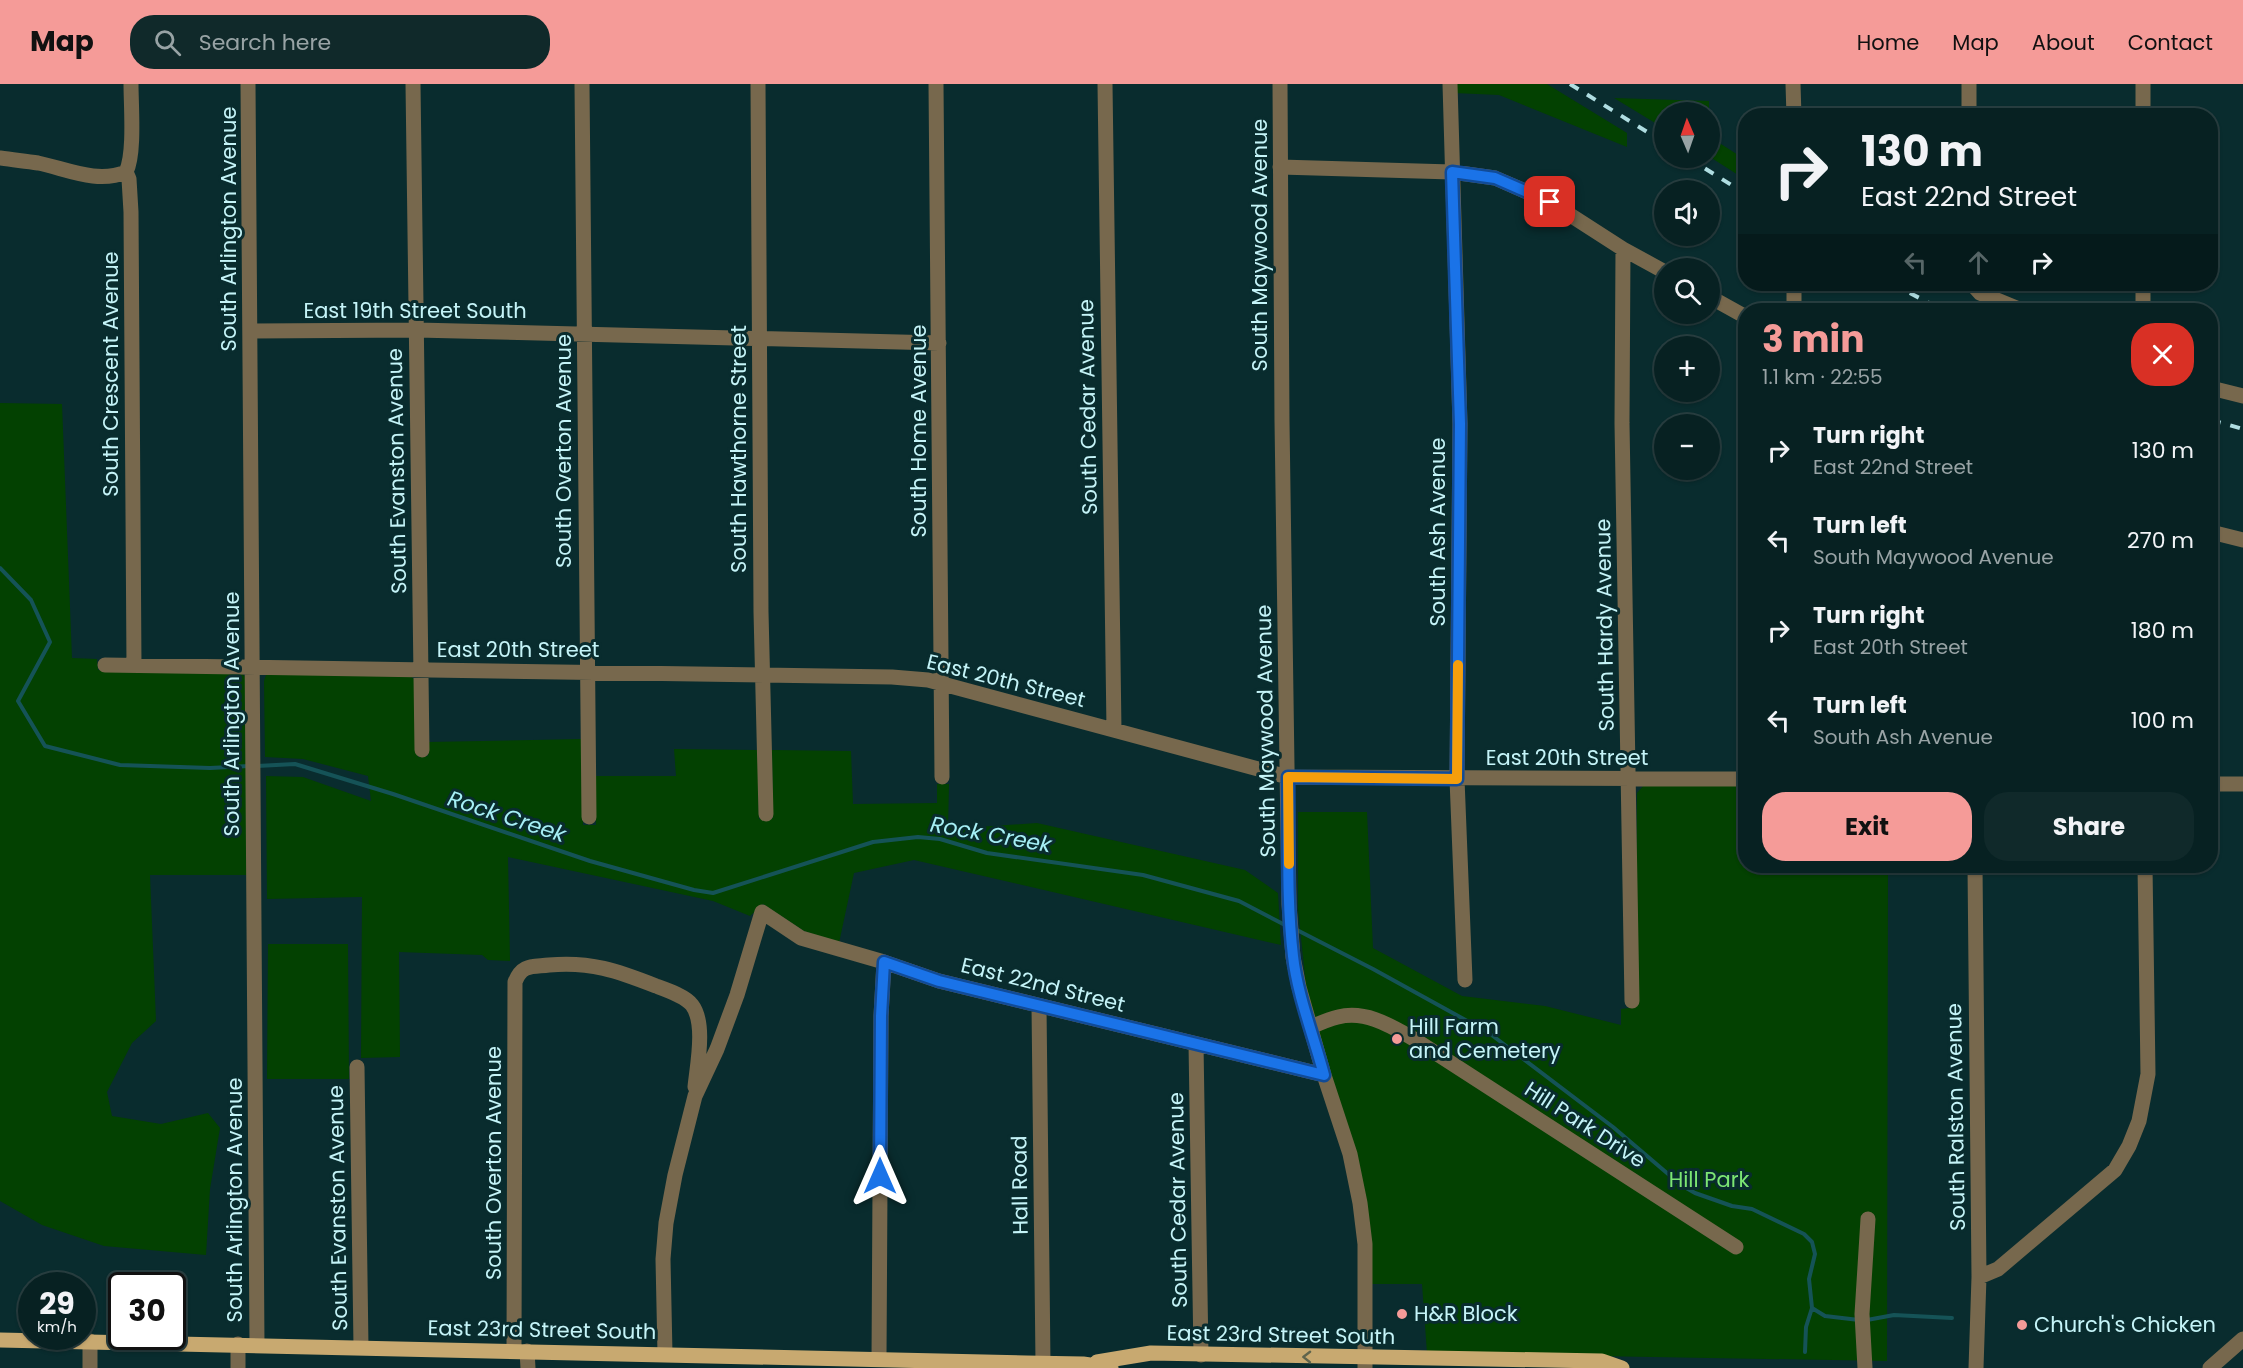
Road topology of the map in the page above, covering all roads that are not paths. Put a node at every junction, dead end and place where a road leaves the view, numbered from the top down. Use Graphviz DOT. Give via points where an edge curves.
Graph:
graph roads {
  1 [pos="131,84"];
  2 [pos="248,84"];
  3 [pos="413,84"];
  4 [pos="582,84"];
  5 [pos="758,84"];
  6 [pos="936,84"];
  7 [pos="1105,84"];
  8 [pos="1280,84"];
  9 [pos="1450,84"];
  10 [pos="1793,84"];
  11 [pos="1969,84"];
  12 [pos="2143,84"];
  13 [pos="1794,108"];
  14 [pos="1969,108"];
  15 [pos="2143,108"];
  16 [pos="0,158"];
  17 [pos="1280,167"];
  18 [pos="126,171"];
  19 [pos="1452,172"];
  20 [pos="1623,249"];
  21 [pos="1654,266"];
  22 [pos="1979,291"];
  23 [pos="1720,303"];
  24 [pos="2005,303"];
  25 [pos="1738,313"];
  26 [pos="417,330"];
  27 [pos="250,331"];
  28 [pos="584,334"];
  29 [pos="760,337"];
  30 [pos="939,343"];
  31 [pos="2218,390"];
  32 [pos="2243,396"];
  33 [pos="2218,534"];
  34 [pos="2243,540"];
  35 [pos="105,665"];
  36 [pos="134,665"];
  37 [pos="254,667"];
  38 [pos="420,670"];
  39 [pos="587,671"];
  40 [pos="763,674"];
  41 [pos="942,684"];
  42 [pos="1114,730"];
  43 [pos="422,750"];
  44 [pos="942,777"];
  45 [pos="1288,777"];
  46 [pos="1629,778"];
  47 [pos="1457,779"];
  48 [pos="1738,779"];
  49 [pos="2218,784"];
  50 [pos="2243,784"];
  51 [pos="766,814"];
  52 [pos="589,817"];
  53 [pos="1974,873"];
  54 [pos="2145,873"];
  55 [pos="884,962"];
  56 [pos="1465,980"];
  57 [pos="1632,1001"];
  58 [pos="1040,1006"];
  59 [pos="1311,1027"];
  60 [pos="1196,1044"];
  61 [pos="357,1067"];
  62 [pos="1324,1075"];
  63 [pos="695,1096"];
  64 [pos="1868,1219"];
  65 [pos="1736,1247"];
  66 [pos="1979,1277"];
  67 [pos="2243,1339"];
  68 [pos="0,1340"];
  69 [pos="18,1340"];
  70 [pos="96,1341"];
  71 [pos="238,1344"];
  72 [pos="257,1345"];
  73 [pos="361,1347"];
  74 [pos="90,1350"];
  75 [pos="521,1351"];
  76 [pos="665,1354"];
  77 [pos="1201,1355"];
  78 [pos="879,1359"];
  79 [pos="848,1363"];
  80 [pos="1043,1363"];
  81 [pos="1365,1363"];
  82 [pos="1083,1364"];
  83 [pos="1026,1365"];
  84 [pos="90,1368"];
  85 [pos="238,1368"];
  86 [pos="528,1368"];
  87 [pos="1111,1368"];
  88 [pos="1622,1368"];
  89 [pos="1865,1368"];
  90 [pos="1976,1368"];
  91 [pos="2210,1368"];
  1 -- 18 [label="street, South Crescent Avenue"];
  2 -- 27 [label="street, South Arlington Avenue"];
  3 -- 26 [label="street, South Evanston Avenue"];
  4 -- 28 [label="street, South Overton Avenue"];
  5 -- 29 [label="street, South Hawthorne Street"];
  6 -- 30 [label="street, South Home Avenue"];
  7 -- 42 [label="street, South Cedar Avenue"];
  8 -- 17 [label="street, South Maywood Avenue"];
  9 -- 19 [label="street, South Ash Avenue"];
  10 -- 13 [label="street"];
  11 -- 14 [label="street"];
  12 -- 15 [label="street"];
  16 -- 18 [label="street" via="99,177"];
  17 -- 19 [label="street"];
  17 -- 45 [label="street, South Maywood Avenue"];
  18 -- 36 [label="street, South Crescent Avenue" via="131,212"];
  19 -- 20 [label="street" via="1495,178 1520,188 1550,202"];
  19 -- 47 [label="street, South Ash Avenue" via="1460,424"];
  20 -- 21 [label="street"];
  20 -- 46 [label="street, South Hardy Avenue"];
  22 -- 24 [label="street"];
  23 -- 25 [label="street"];
  26 -- 27 [label="street, East 19th Street South"];
  26 -- 28 [label="street, East 19th Street South"];
  26 -- 38 [label="street, South Evanston Avenue"];
  27 -- 37 [label="street, South Arlington Avenue"];
  28 -- 29 [label="street, East 19th Street South"];
  28 -- 39 [label="street, South Overton Avenue"];
  29 -- 30 [label="street, East 19th Street South"];
  29 -- 40 [label="street, South Hawthorne Street"];
  30 -- 41 [label="street, South Home Avenue"];
  31 -- 32 [label="street"];
  33 -- 34 [label="street"];
  35 -- 36 [label="street, East 20th Street"];
  36 -- 37 [label="street, East 20th Street"];
  37 -- 38 [label="street, East 20th Street"];
  37 -- 72 [label="street, South Arlington Avenue"];
  38 -- 39 [label="street, East 20th Street"];
  38 -- 43 [label="street, South Evanston Avenue"];
  39 -- 40 [label="street, East 20th Street"];
  39 -- 52 [label="street, South Overton Avenue"];
  40 -- 41 [label="street, East 20th Street" via="892,677"];
  40 -- 51 [label="street, South Hawthorne Street"];
  41 -- 42 [label="street, East 20th Street"];
  41 -- 44 [label="street, South Home Avenue"];
  42 -- 45 [label="street, East 20th Street"];
  45 -- 47 [label="street, East 20th Street"];
  45 -- 59 [label="street, South Maywood Avenue" via="1293,957"];
  46 -- 47 [label="street, East 20th Street"];
  46 -- 48 [label="street, East 20th Street"];
  46 -- 57 [label="street, South Hardy Avenue"];
  47 -- 56 [label="street, South Ash Avenue"];
  49 -- 50 [label="street"];
  53 -- 66 [label="street, South Ralston Avenue"];
  54 -- 66 [label="street" via="2148,1074 2137,1127 2115,1170 1998,1269"];
  55 -- 58 [label="street, East 22nd Street" via="939,981"];
  55 -- 63 [label="street, East 22nd Street" via="801,938 762,912 734,1006"];
  55 -- 78 [label="street"];
  58 -- 60 [label="street, East 22nd Street"];
  58 -- 80 [label="street, Hall Road"];
  59 -- 62 [label="street, South Maywood Avenue"];
  59 -- 65 [label="street, Hill Park Drive" via="1339,1016 1362,1016 1384,1022"];
  60 -- 62 [label="street, East 22nd Street"];
  60 -- 77 [label="street, South Cedar Avenue"];
  61 -- 73 [label="street, South Evanston Avenue"];
  62 -- 81 [label="street, South Maywood Avenue" via="1350,1154 1360,1203 1365,1244"];
  63 -- 75 [label="street, South Overton Avenue" via="699,1041 698,1019 692,1005 618,970 593,965 526,967 518,973 515,982"];
  63 -- 76 [label="street" via="666,1223"];
  64 -- 89 [label="street" via="1862,1319"];
  66 -- 90 [label="street, South Ralston Avenue"];
  67 -- 91 [label="street"];
  68 -- 69 [label="main road, East 23rd Street South"];
  70 -- 71 [label="main road, East 23rd Street South"];
  71 -- 72 [label="main road, East 23rd Street South"];
  71 -- 85 [label="street, South Arlington Avenue"];
  72 -- 73 [label="main road, East 23rd Street South"];
  73 -- 75 [label="main road, East 23rd Street South"];
  74 -- 84 [label="street"];
  75 -- 76 [label="main road, East 23rd Street South"];
  75 -- 86 [label="street, South Overton Avenue"];
  76 -- 79 [label="main road, East 23rd Street South"];
  81 -- 77 [label="main road, East 23rd Street South, one-way"];
  77 -- 82 [label="main road, East 23rd Street South" via="1151,1353"];
  78 -- 79 [label="main road, East 23rd Street South"];
  78 -- 83 [label="main road, East 23rd Street South"];
  80 -- 82 [label="main road, East 23rd Street South"];
  80 -- 83 [label="main road, East 23rd Street South"];
  81 -- 88 [label="main road, East 23rd Street South" via="1602,1361"];
  82 -- 87 [label="main road, East 23rd Street South"];
}
